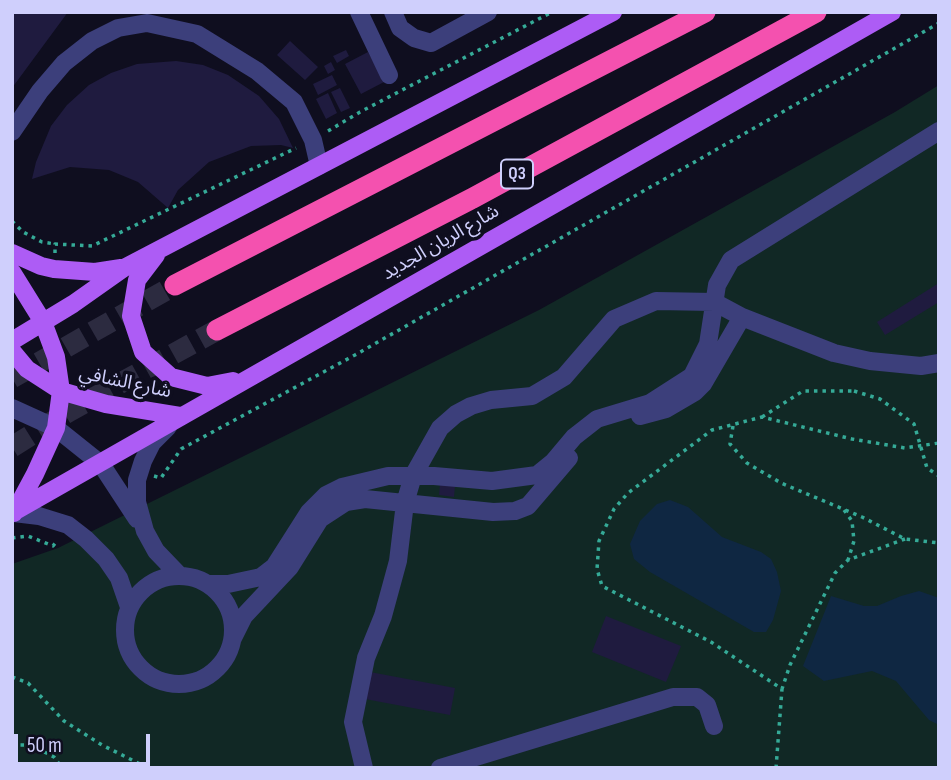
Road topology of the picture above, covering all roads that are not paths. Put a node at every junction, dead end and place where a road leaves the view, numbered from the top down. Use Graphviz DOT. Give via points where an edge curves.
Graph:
graph roads {
  1 [pos="359,12"];
  2 [pos="393,12"];
  3 [pos="488,12"];
  4 [pos="613,12"];
  5 [pos="705,12"];
  6 [pos="816,12"];
  7 [pos="892,12"];
  8 [pos="389,75"];
  9 [pos="939,131"];
  10 [pos="12,132"];
  11 [pos="319,166"];
  12 [pos="160,250"];
  13 [pos="12,253"];
  14 [pos="124,268"];
  15 [pos="12,272"];
  16 [pos="175,285"];
  17 [pos="714,302"];
  18 [pos="742,317"];
  19 [pos="43,322"];
  20 [pos="217,330"];
  21 [pos="12,341"];
  22 [pos="12,351"];
  23 [pos="939,363"];
  24 [pos="245,379"];
  25 [pos="61,391"];
  26 [pos="12,408"];
  27 [pos="180,416"];
  28 [pos="56,428"];
  29 [pos="101,464"];
  30 [pos="413,476"];
  31 [pos="492,481"];
  32 [pos="405,503"];
  33 [pos="493,512"];
  34 [pos="13,513"];
  35 [pos="145,531"];
  36 [pos="179,575"];
  37 [pos="209,584"];
  38 [pos="129,607"];
  39 [pos="233,638"];
  40 [pos="713,726"];
  41 [pos="364,768"];
  42 [pos="440,768"];
  1 -- 8 [label="lane"];
  2 -- 3 [label="lane" via="400,28 431,43"];
  4 -- 11 [label="main road"];
  5 -- 16 [label="highway"];
  6 -- 20 [label="highway, شارع الريان الجديد / Q3"];
  7 -- 24 [label="main road, شارع الريان الجديد"];
  9 -- 17 [label="lane" via="731,260 717,285"];
  10 -- 11 [label="lane" via="64,63 118,28 147,23 197,34 257,71 294,102 313,140"];
  11 -- 12 [label="main road"];
  12 -- 14 [label="main road"];
  12 -- 24 [label="main road" via="137,280 131,316 143,352 171,377 207,386"];
  13 -- 14 [label="main road" via="54,269 95,272"];
  14 -- 19 [label="main road"];
  15 -- 19 [label="main road, شارع الشافي"];
  17 -- 18 [label="lane"];
  17 -- 30 [label="lane" via="656,301 614,319 564,377 532,396 491,400 457,414 440,428"];
  17 -- 31 [label="lane" via="708,344 692,376 650,403 597,419 537,475"];
  18 -- 23 [label="lane" via="834,354 870,362"];
  18 -- 33 [label="lane" via="695,392 666,410 622,421 588,438 528,506"];
  19 -- 21 [label="main road"];
  19 -- 25 [label="main road, شارع الشافي" via="56,357"];
  22 -- 25 [label="main road, شارع الشافي" via="27,369"];
  24 -- 27 [label="main road, شارع الريان الجديد"];
  25 -- 27 [label="main road, شارع الشافي"];
  25 -- 28 [label="main road, شارع الشافي"];
  26 -- 28 [label="lane"];
  27 -- 29 [label="main road, شارع الريان الجديد"];
  27 -- 35 [label="lane" via="152,443 139,473 138,502"];
  28 -- 29 [label="lane"];
  28 -- 34 [label="main road, شارع الشافي"];
  29 -- 34 [label="main road, شارع الريان الجديد"];
  29 -- 35 [label="lane"];
  30 -- 31 [label="lane"];
  30 -- 32 [label="lane"];
  30 -- 37 [label="lane" via="388,476 326,495 309,512 274,568 254,579"];
  31 -- 33 [label="lane"];
  32 -- 33 [label="lane"];
  32 -- 39 [label="lane" via="346,502 320,519 290,567 244,615"];
  32 -- 41 [label="lane" via="398,561 366,658 353,722"];
  34 -- 38 [label="lane" via="68,525 86,539 119,578"];
  35 -- 36 [label="lane" via="156,551"];
  36 -- 37 [label="lane"];
  36 -- 38 [label="lane" via="150,584"];
  37 -- 39 [label="lane" via="229,608"];
  38 -- 39 [label="lane" via="125,622 129,653 137,666 163,683 194,683 208,677 224,660"];
  40 -- 42 [label="lane" via="707,705 696,697 673,696"];
}
